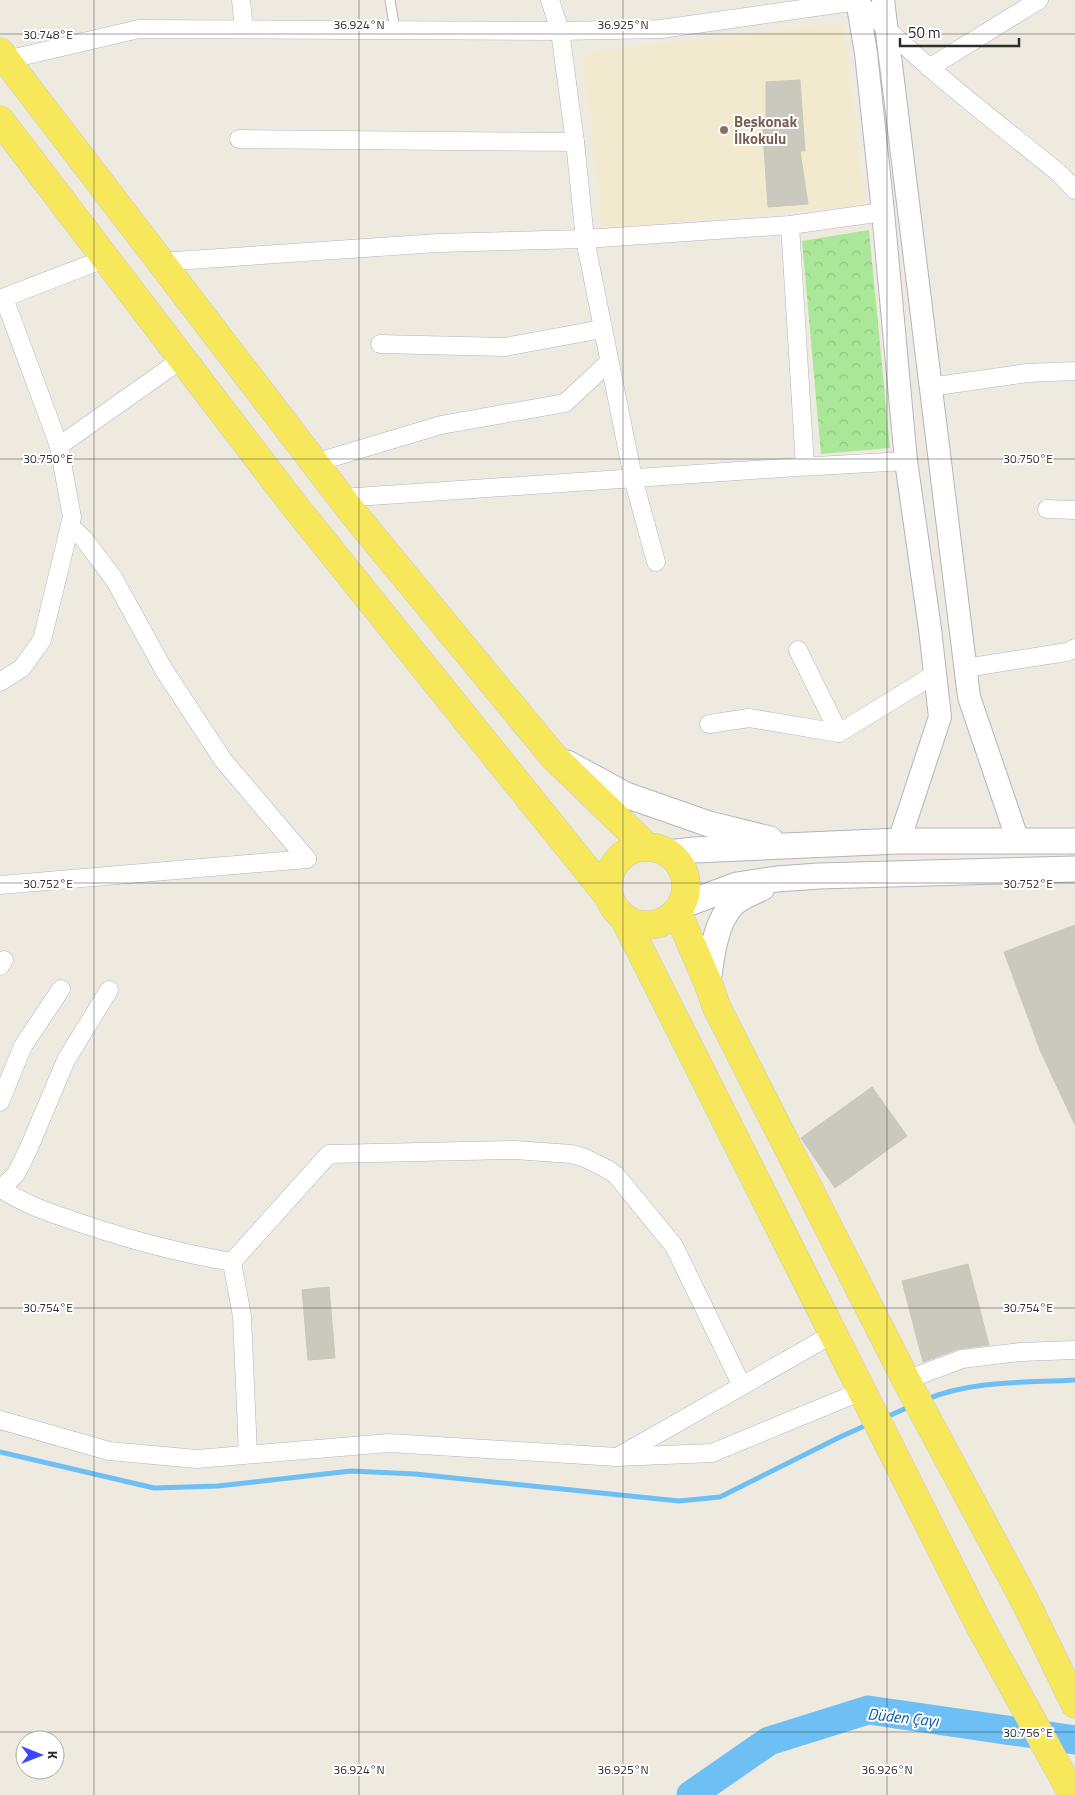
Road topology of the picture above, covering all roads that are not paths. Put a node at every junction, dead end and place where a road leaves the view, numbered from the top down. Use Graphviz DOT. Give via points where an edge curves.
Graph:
graph roads {
  1 [pos="241,0"];
  2 [pos="390,0"];
  3 [pos="550,0"];
  4 [pos="858,0"];
  5 [pos="883,0"];
  6 [pos="1039,0"];
  7 [pos="244,30"];
  8 [pos="395,30"];
  9 [pos="886,30"];
  10 [pos="560,31"];
  11 [pos="3,56"];
  12 [pos="930,68"];
  13 [pos="0,120"];
  14 [pos="239,139"];
  15 [pos="576,142"];
  16 [pos="1075,190"];
  17 [pos="883,212"];
  18 [pos="790,224"];
  19 [pos="585,238"];
  20 [pos="104,258"];
  21 [pos="160,262"];
  22 [pos="2,298"];
  23 [pos="602,329"];
  24 [pos="380,344"];
  25 [pos="182,359"];
  26 [pos="609,362"];
  27 [pos="1075,371"];
  28 [pos="930,386"];
  29 [pos="59,446"];
  30 [pos="906,461"];
  31 [pos="314,463"];
  32 [pos="806,466"];
  33 [pos="632,478"];
  34 [pos="341,498"];
  35 [pos="1047,509"];
  36 [pos="1075,510"];
  37 [pos="70,526"];
  38 [pos="656,562"];
  39 [pos="1075,648"];
  40 [pos="798,650"];
  41 [pos="965,668"];
  42 [pos="935,674"];
  43 [pos="0,682"];
  44 [pos="709,724"];
  45 [pos="839,733"];
  46 [pos="553,756"];
  47 [pos="899,841"];
  48 [pos="1018,841"];
  49 [pos="1075,841"];
  50 [pos="796,845"];
  51 [pos="657,850"];
  52 [pos="1075,869"];
  53 [pos="777,879"];
  54 [pos="0,885"];
  55 [pos="609,897"];
  56 [pos="679,909"];
  57 [pos="625,920"];
  58 [pos="708,983"];
  59 [pos="62,989"];
  60 [pos="109,990"];
  61 [pos="0,1102"];
  62 [pos="1,1189"];
  63 [pos="232,1262"];
  64 [pos="834,1334"];
  65 [pos="1075,1350"];
  66 [pos="906,1380"];
  67 [pos="742,1386"];
  68 [pos="862,1391"];
  69 [pos="0,1420"];
  70 [pos="248,1454"];
  71 [pos="617,1457"];
  72 [pos="1075,1704"];
  73 [pos="1073,1795"];
  1 -- 7 [label="street"];
  2 -- 8 [label="lane"];
  3 -- 10 [label="street"];
  4 -- 9 [label="street"];
  4 -- 10 [label="street" via="661,29"];
  4 -- 17 [label="street"];
  5 -- 9 [label="street"];
  6 -- 12 [label="street"];
  7 -- 8 [label="street"];
  7 -- 11 [label="street" via="139,29"];
  8 -- 10 [label="street"];
  9 -- 12 [label="street"];
  9 -- 28 [label="street"];
  10 -- 15 [label="street"];
  11 -- 21 [label="main road"];
  12 -- 16 [label="street" via="1060,174"];
  13 -- 20 [label="main road"];
  14 -- 15 [label="street"];
  15 -- 19 [label="street"];
  17 -- 18 [label="street"];
  17 -- 30 [label="street"];
  18 -- 19 [label="street"];
  18 -- 32 [label="street"];
  19 -- 21 [label="street"];
  19 -- 23 [label="street"];
  20 -- 22 [label="street"];
  20 -- 25 [label="main road"];
  21 -- 31 [label="main road"];
  22 -- 29 [label="street"];
  23 -- 24 [label="street" via="505,347"];
  23 -- 26 [label="street"];
  25 -- 29 [label="street"];
  25 -- 55 [label="main road" via="293,504"];
  26 -- 31 [label="street" via="565,403 441,425"];
  26 -- 33 [label="street"];
  27 -- 28 [label="street" via="1027,373"];
  28 -- 41 [label="street"];
  29 -- 37 [label="street" via="72,518"];
  30 -- 32 [label="street"];
  30 -- 42 [label="street"];
  31 -- 34 [label="main road"];
  32 -- 33 [label="street"];
  33 -- 34 [label="street"];
  33 -- 38 [label="street"];
  34 -- 46 [label="main road"];
  35 -- 36 [label="street"];
  37 -- 43 [label="street" via="42,640 22,668"];
  37 -- 54 [label="street" via="84,539 114,580 164,670 223,760 307,859"];
  39 -- 41 [label="street" via="1068,652"];
  40 -- 45 [label="street"];
  41 -- 48 [label="street" via="969,697"];
  42 -- 45 [label="street"];
  42 -- 47 [label="street" via="940,718"];
  44 -- 45 [label="street" via="749,718"];
  46 -- 50 [label="main road" via="626,795 710,824"];
  46 -- 51 [label="main road"];
  47 -- 48 [label="main road"];
  47 -- 50 [label="main road"];
  48 -- 49 [label="main road"];
  50 -- 51 [label="main road"];
  51 -- 55 [label="main road" via="635,849 624,854 610,873"];
  51 -- 56 [label="main road" via="680,866 686,883"];
  52 -- 53 [label="main road"];
  53 -- 56 [label="main road" via="737,885"];
  53 -- 58 [label="main road" via="734,903 721,923 713,948"];
  55 -- 57 [label="main road"];
  56 -- 57 [label="main road" via="662,923 650,926"];
  56 -- 58 [label="main road"];
  57 -- 64 [label="main road"];
  58 -- 66 [label="main road" via="717,1008"];
  59 -- 61 [label="street" via="23,1046"];
  60 -- 62 [label="street" via="66,1060 16,1174"];
  62 -- 63 [label="street" via="44,1211 102,1230 189,1254"];
  63 -- 67 [label="street" via="328,1154 515,1150 571,1154 616,1175 674,1246"];
  63 -- 70 [label="street" via="242,1316"];
  64 -- 67 [label="street"];
  64 -- 68 [label="main road"];
  65 -- 66 [label="street" via="962,1359"];
  66 -- 72 [label="main road"];
  67 -- 71 [label="street"];
  68 -- 71 [label="street" via="712,1453"];
  68 -- 73 [label="main road" via="980,1626"];
  69 -- 70 [label="street" via="109,1451 197,1459"];
  70 -- 71 [label="street" via="388,1443"];
}
